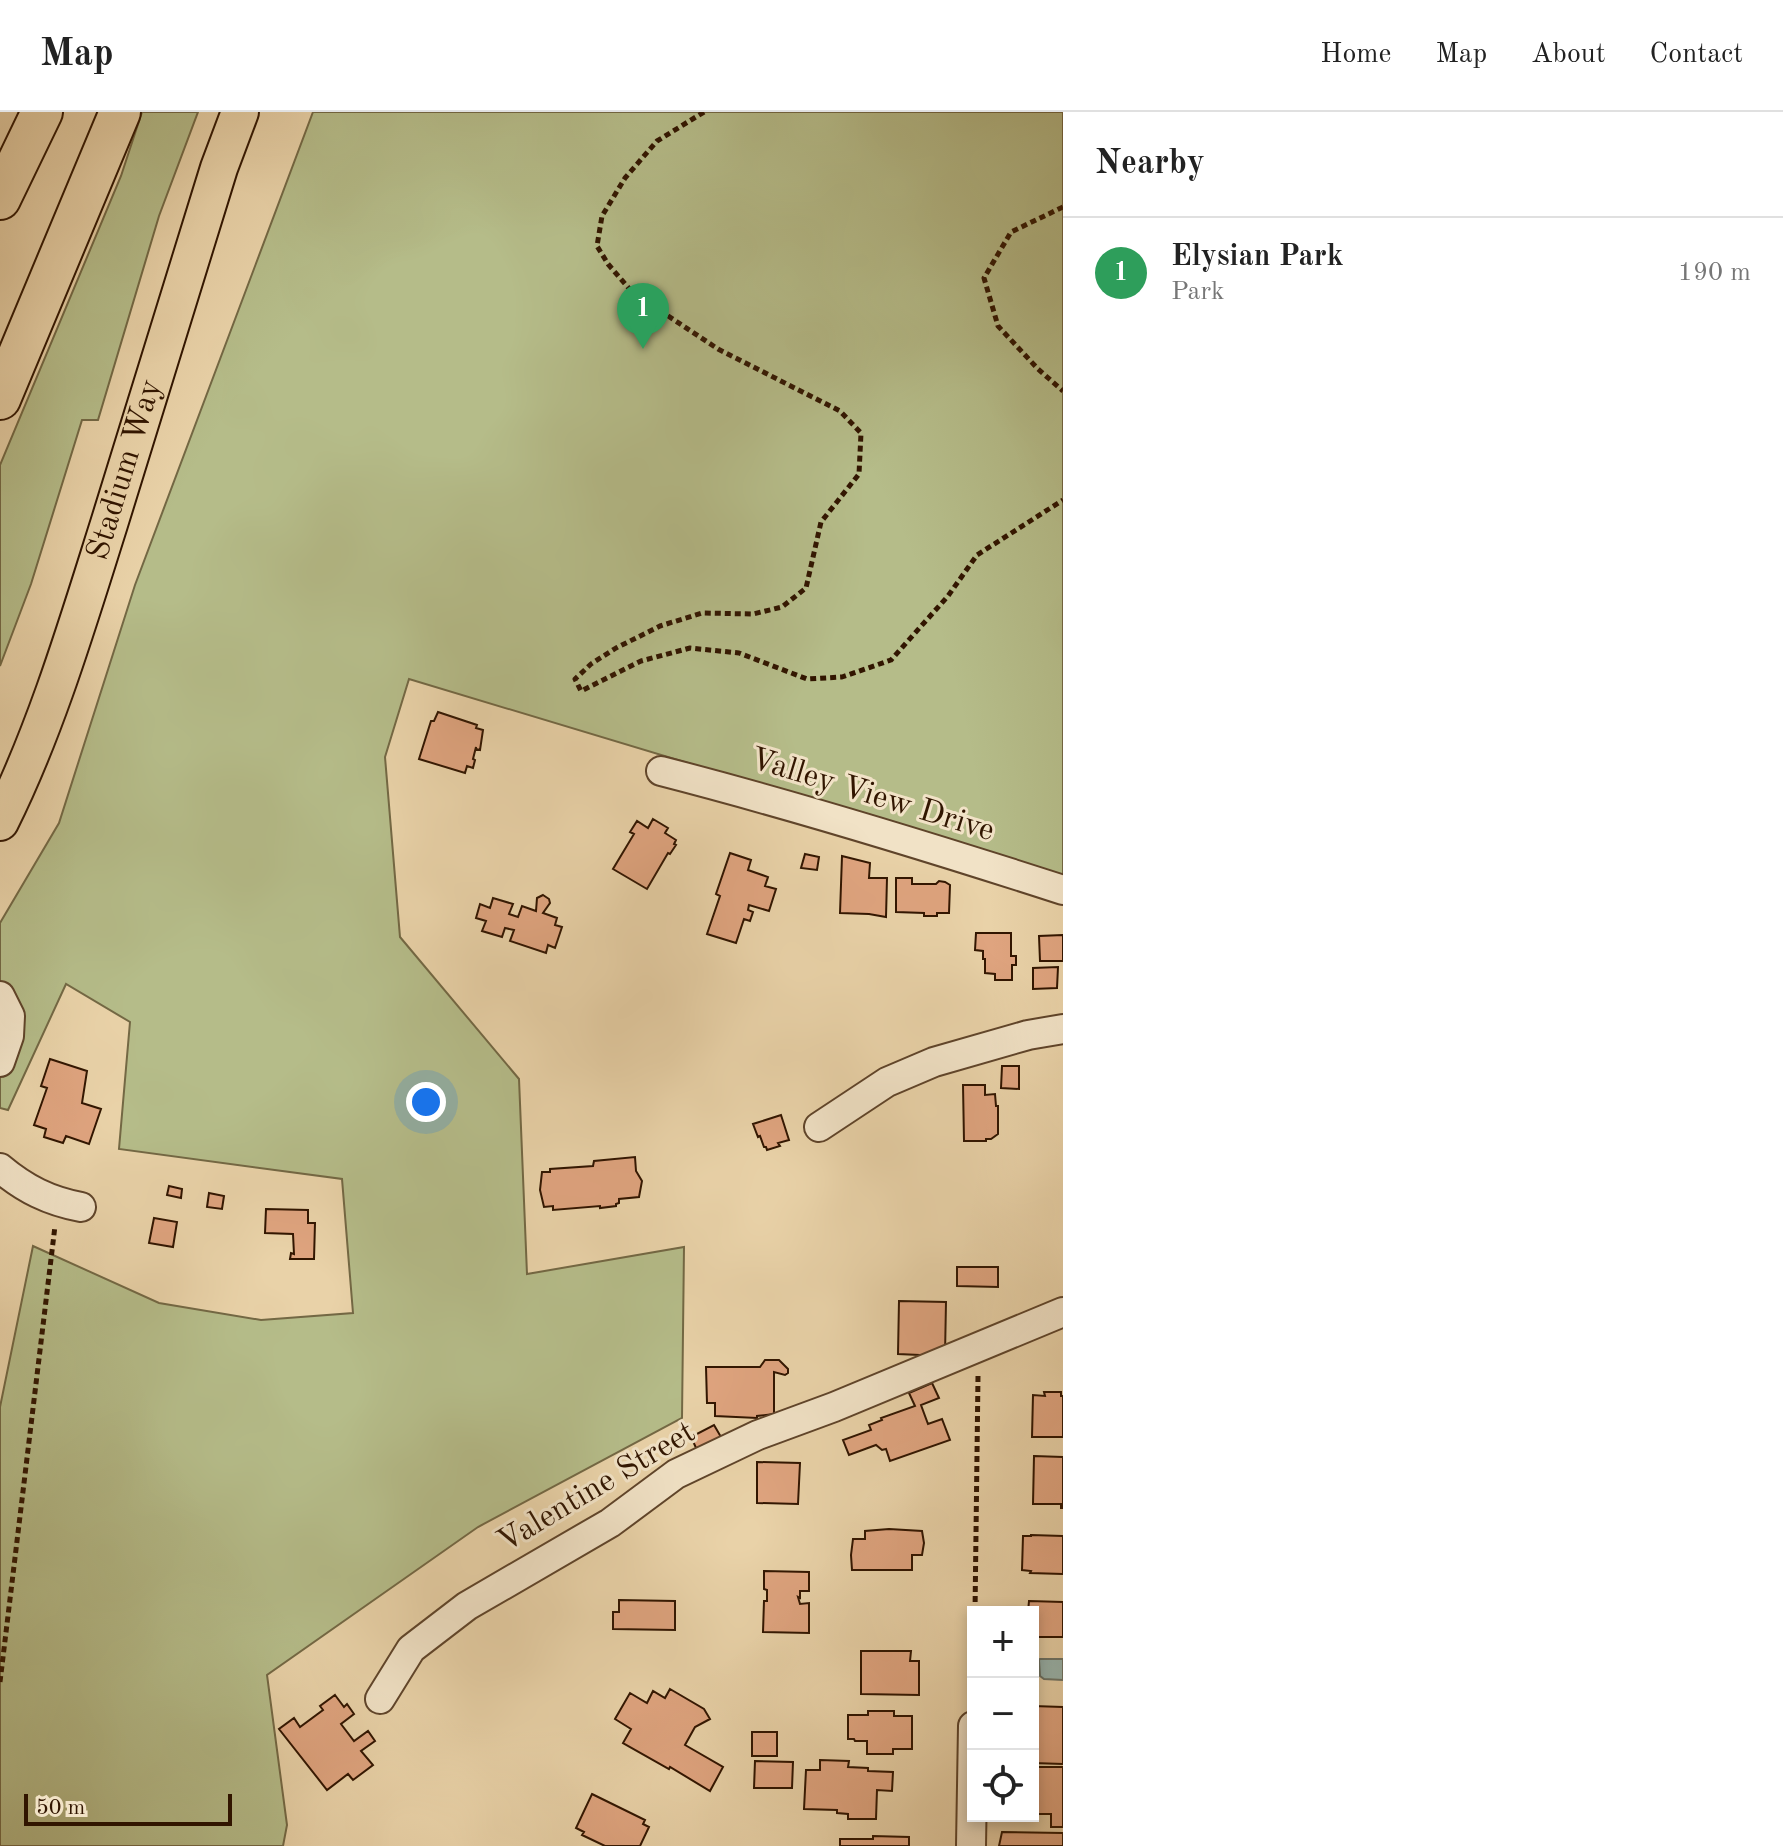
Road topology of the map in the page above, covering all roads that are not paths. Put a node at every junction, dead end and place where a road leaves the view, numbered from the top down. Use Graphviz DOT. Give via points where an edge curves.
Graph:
graph roads {
  1 [pos="42,112"];
  2 [pos="120,112"];
  3 [pos="240,112"];
  4 [pos="0,199"];
  5 [pos="0,399"];
  6 [pos="661,771"];
  7 [pos="0,822"];
  8 [pos="1063,890"];
  9 [pos="0,996"];
  10 [pos="1063,1029"];
  11 [pos="0,1062"];
  12 [pos="819,1127"];
  13 [pos="0,1168"];
  14 [pos="69,1205"];
  15 [pos="1063,1312"];
  16 [pos="380,1699"];
  17 [pos="973,1750"];
  18 [pos="971,1846"];
  1 -- 4 [label="highway"];
  2 -- 5 [label="highway"];
  3 -- 7 [label="main road, Stadium Way" via="86,598"];
  6 -- 8 [label="street, Valley View Drive" via="904,838"];
  9 -- 11 [label="street" via="10,1016"];
  10 -- 12 [label="street" via="934,1062 887,1082"];
  13 -- 14 [label="street" via="19,1184"];
  15 -- 16 [label="street, Valentine Street" via="758,1435 676,1474 610,1523 467,1606 411,1649"];
  17 -- 18 [label="street"];
}
